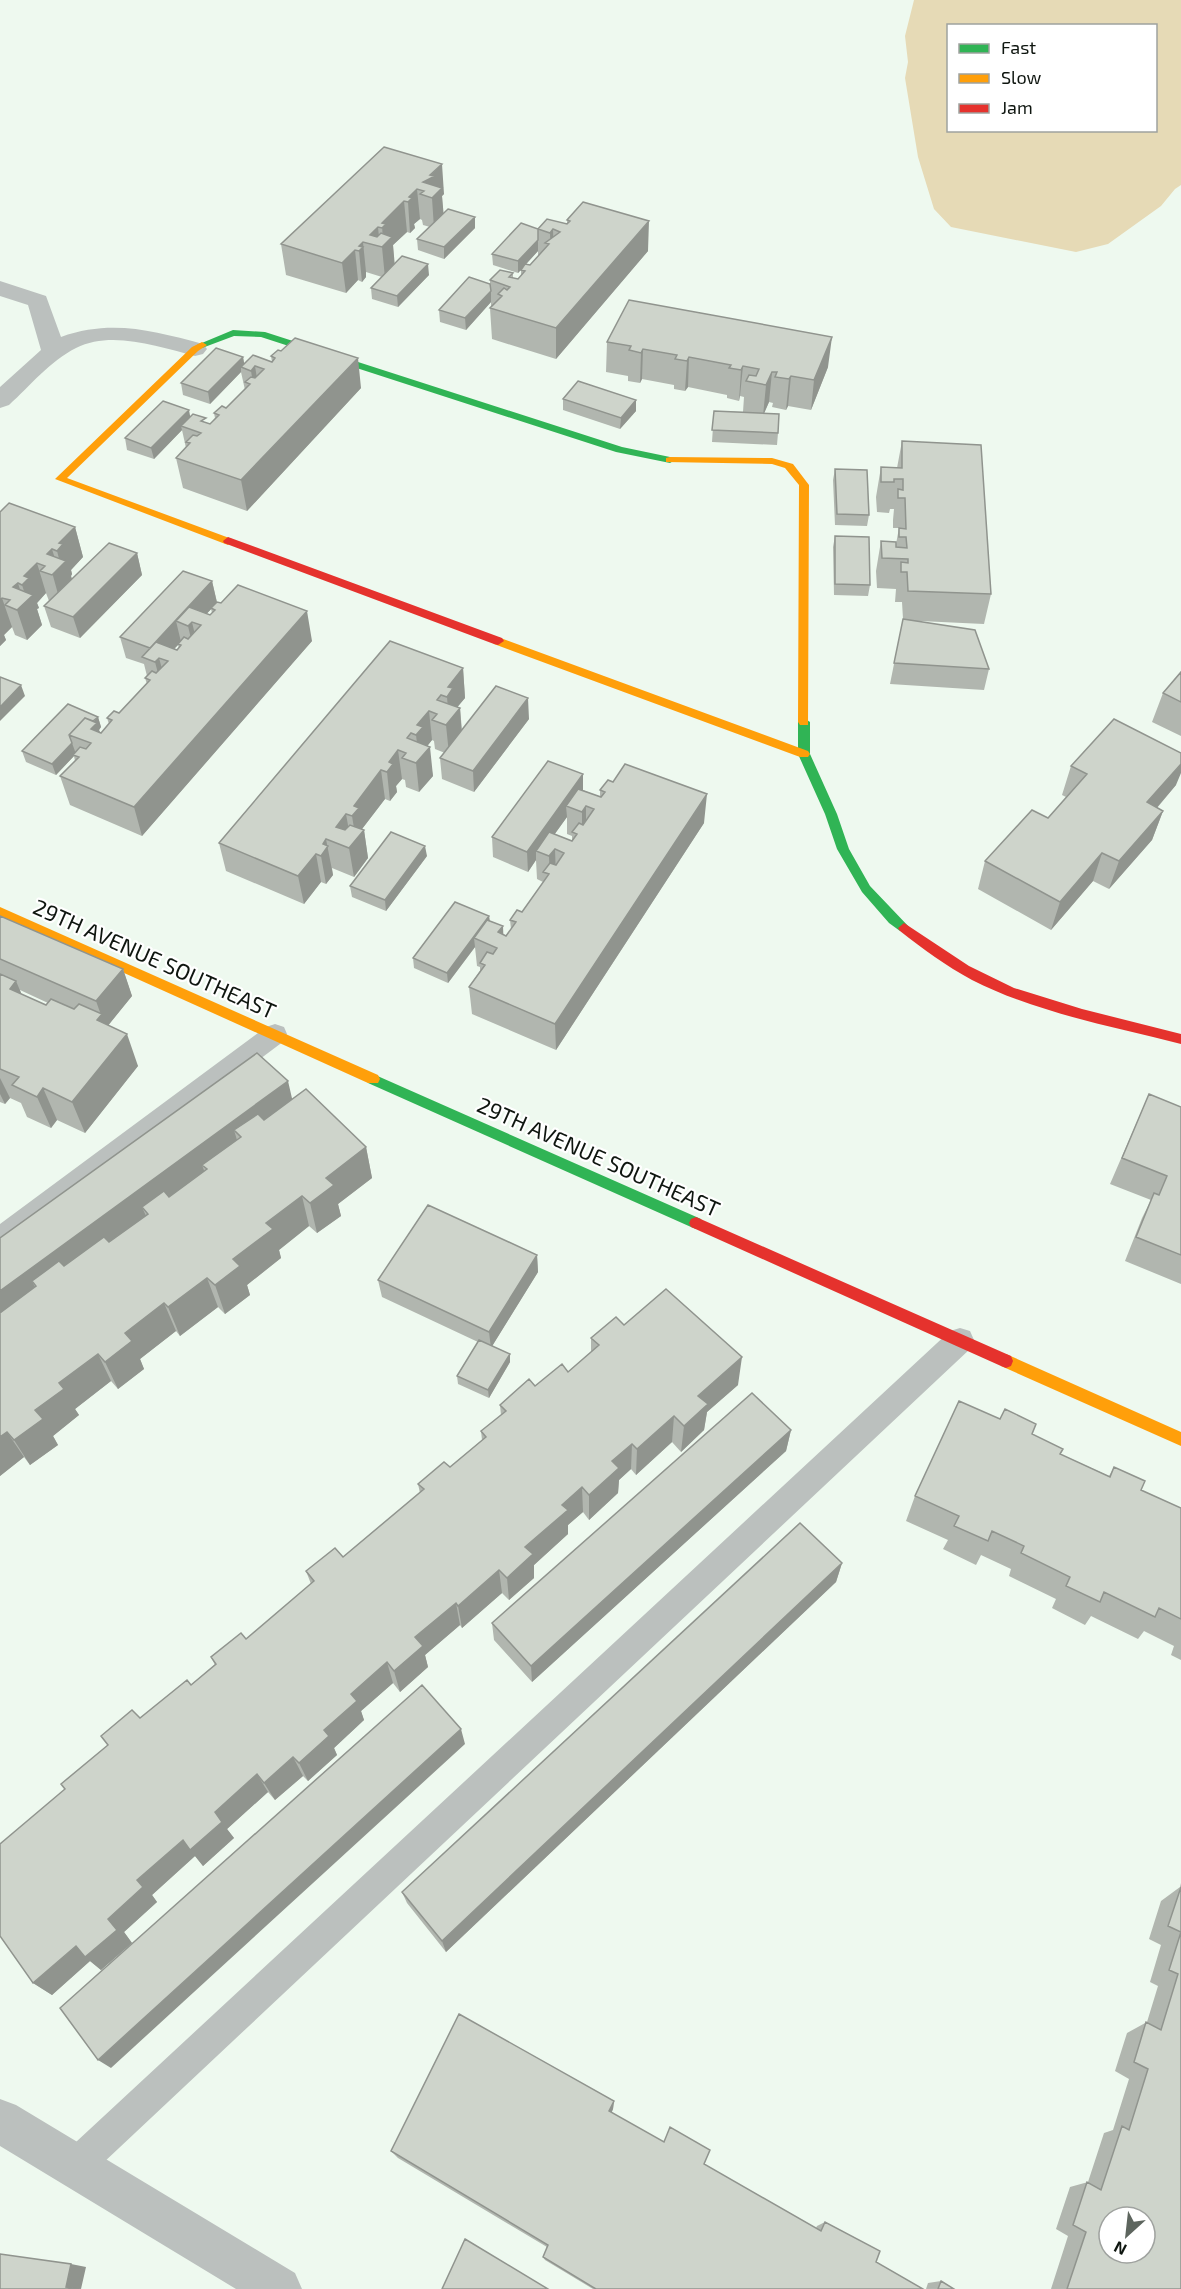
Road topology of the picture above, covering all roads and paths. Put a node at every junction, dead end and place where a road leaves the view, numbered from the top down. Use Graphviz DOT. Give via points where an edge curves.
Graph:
graph roads {
  1 [pos="0,288"];
  2 [pos="195,349"];
  3 [pos="54,352"];
  4 [pos="0,400"];
  5 [pos="804,754"];
  6 [pos="0,912"];
  7 [pos="275,1034"];
  8 [pos="1181,1039"];
  9 [pos="0,1239"];
  10 [pos="960,1340"];
  11 [pos="1181,1439"];
  12 [pos="0,2121"];
  13 [pos="74,2167"];
  14 [pos="279,2289"];
  1 -- 3 [label="street" via="38,301"];
  2 -- 3 [label="street" via="128,333 104,333 82,338"];
  2 -- 5 [label="street" via="224,334 255,332 620,450 664,460 784,463 796,471 804,485"];
  2 -- 5 [label="street" via="60,478"];
  3 -- 4 [label="street"];
  5 -- 8 [label="street" via="843,849 866,889 893,920 935,952 986,981 1041,1002"];
  6 -- 7 [label="street, 29TH AVENUE SOUTHEAST"];
  7 -- 9 [label="lane"];
  7 -- 10 [label="street, 29TH AVENUE SOUTHEAST"];
  10 -- 11 [label="street, 29TH AVENUE SOUTHEAST"];
  10 -- 13 [label="lane"];
  12 -- 13 [label="street"];
  13 -- 14 [label="street"];
}
